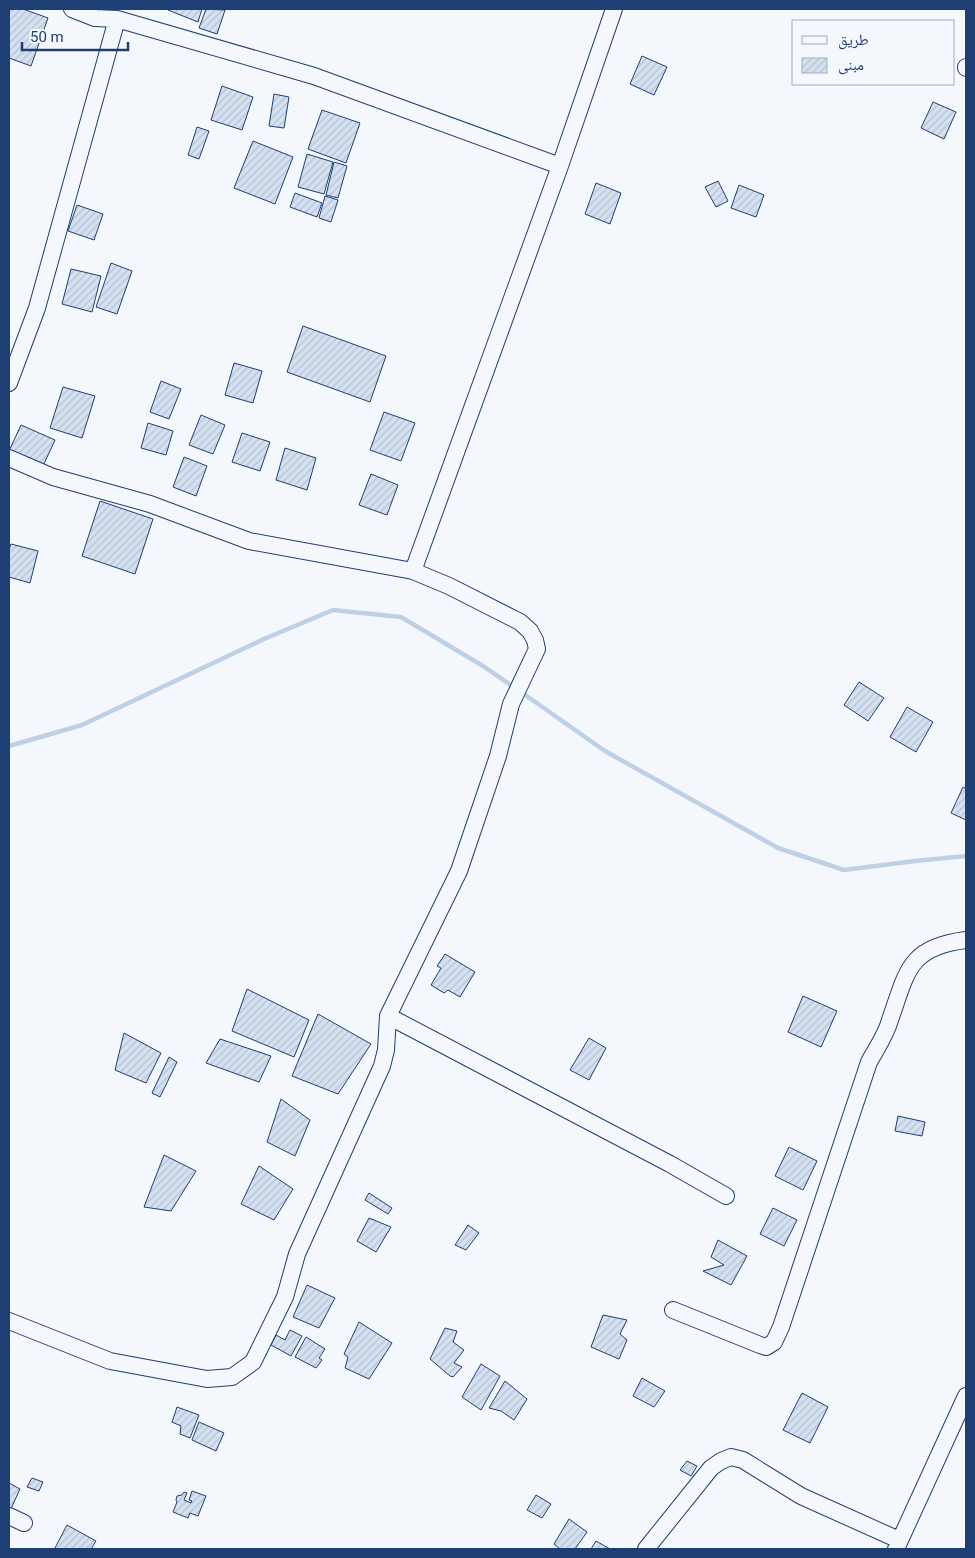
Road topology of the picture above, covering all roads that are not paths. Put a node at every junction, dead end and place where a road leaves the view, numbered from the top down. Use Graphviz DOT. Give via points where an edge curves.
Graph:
graph roads {
  1 [pos="72,9"];
  2 [pos="614,9"];
  3 [pos="117,19"];
  4 [pos="560,166"];
  5 [pos="9,383"];
  6 [pos="9,458"];
  7 [pos="413,571"];
  8 [pos="966,940"];
  9 [pos="388,1016"];
  10 [pos="726,1196"];
  11 [pos="673,1310"];
  12 [pos="9,1321"];
  13 [pos="966,1396"];
  14 [pos="897,1545"];
  15 [pos="646,1549"];
  1 -- 3 [label="street" via="95,18"];
  2 -- 4 [label="street"];
  3 -- 4 [label="street" via="314,76"];
  3 -- 5 [label="street" via="36,308"];
  4 -- 7 [label="street"];
  6 -- 7 [label="street" via="53,477 150,504 249,541"];
  7 -- 9 [label="street" via="520,622 530,631 536,649 511,704 498,756 459,872"];
  8 -- 11 [label="street" via="948,942 924,953 910,966 890,1023 869,1062 774,1342 766,1347"];
  9 -- 10 [label="street"];
  9 -- 12 [label="street" via="382,1066 297,1254 285,1297 253,1362 232,1377 207,1379 110,1361"];
  13 -- 14 [label="street"];
  14 -- 15 [label="street" via="801,1496 743,1460 731,1457 711,1468"];
}
